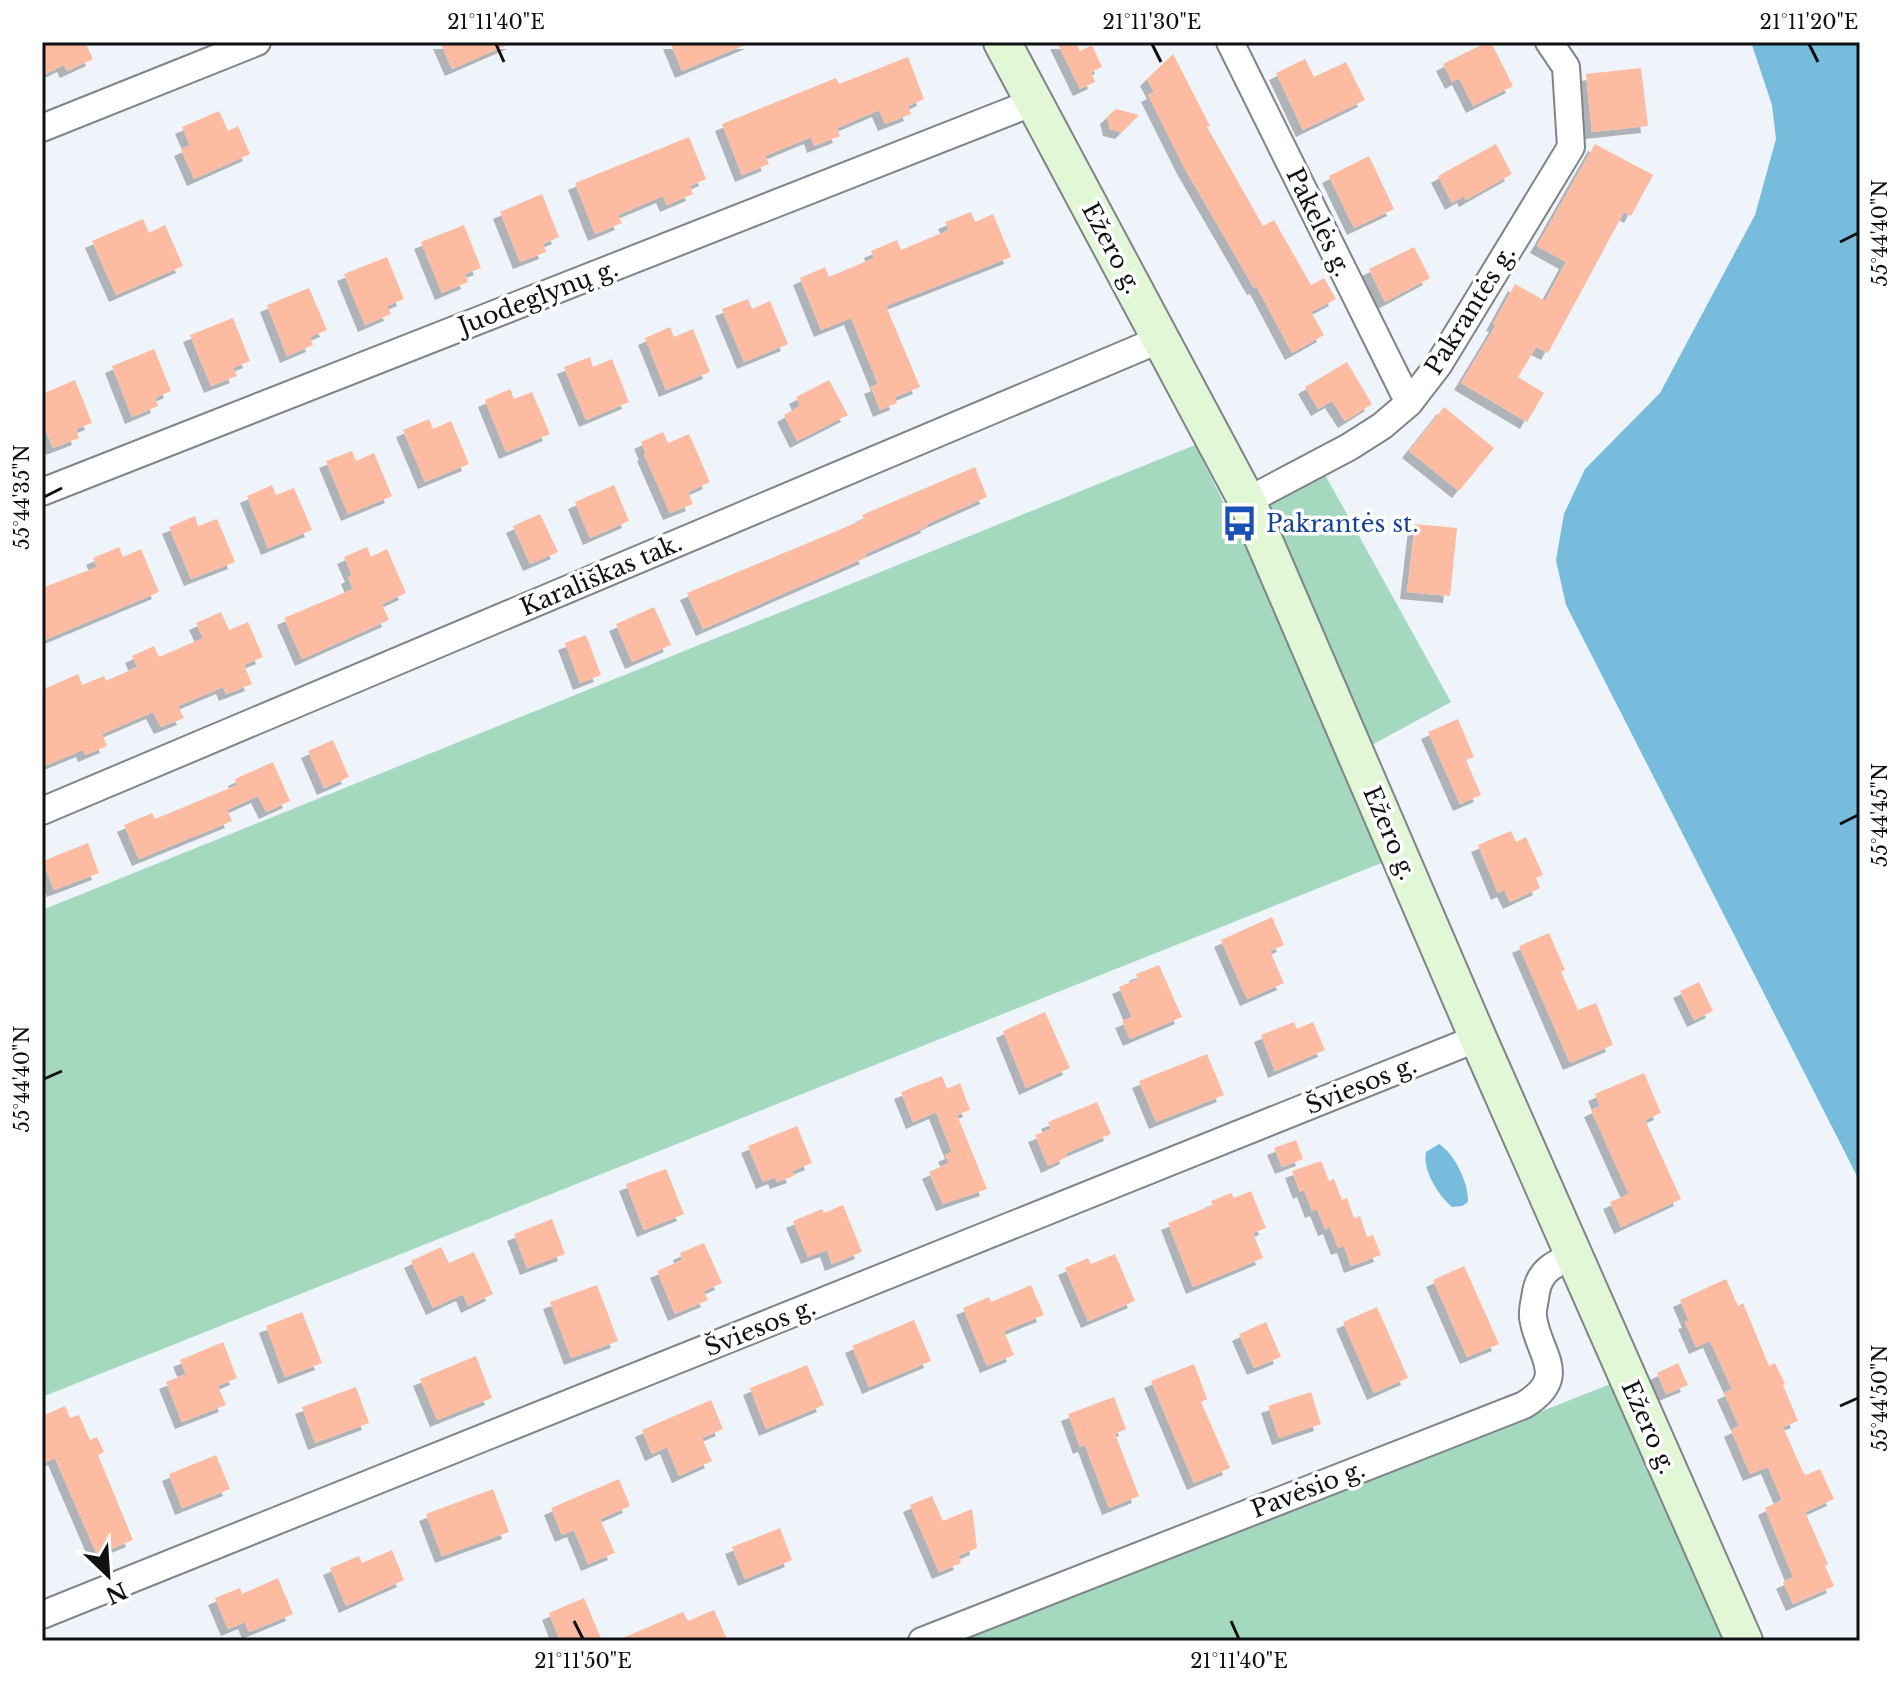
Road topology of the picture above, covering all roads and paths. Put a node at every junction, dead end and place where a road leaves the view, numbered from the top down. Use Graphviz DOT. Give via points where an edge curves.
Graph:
graph roads {
  1 [pos="257,42"];
  2 [pos="1002,42"];
  3 [pos="1230,42"];
  4 [pos="1549,42"];
  5 [pos="1034,102"];
  6 [pos="42,128"];
  7 [pos="1161,339"];
  8 [pos="1409,403"];
  9 [pos="42,492"];
  10 [pos="1247,501"];
  11 [pos="42,811"];
  12 [pos="1478,1038"];
  13 [pos="1574,1255"];
  14 [pos="42,1615"];
  15 [pos="922,1641"];
  16 [pos="1744,1641"];
  1 -- 6 [label="street"];
  2 -- 5 [label="main road, Ežero g."];
  3 -- 8 [label="street, Pakelės g."];
  4 -- 8 [label="street, Pakrantės g." via="1566,67 1571,147 1439,364"];
  5 -- 7 [label="main road, Ežero g."];
  5 -- 9 [label="street, Juodeglynų g."];
  7 -- 10 [label="main road, Ežero g."];
  7 -- 11 [label="street, Karališkas tak."];
  8 -- 10 [label="street, Pakrantės g." via="1349,447"];
  10 -- 12 [label="main road, Ežero g."];
  12 -- 13 [label="main road, Ežero g."];
  12 -- 14 [label="street, Šviesos g."];
  13 -- 15 [label="street, Pavėsio g." via="1549,1268 1538,1281 1532,1313 1550,1370 1544,1388 1524,1405"];
  13 -- 16 [label="main road, Ežero g."];
}
